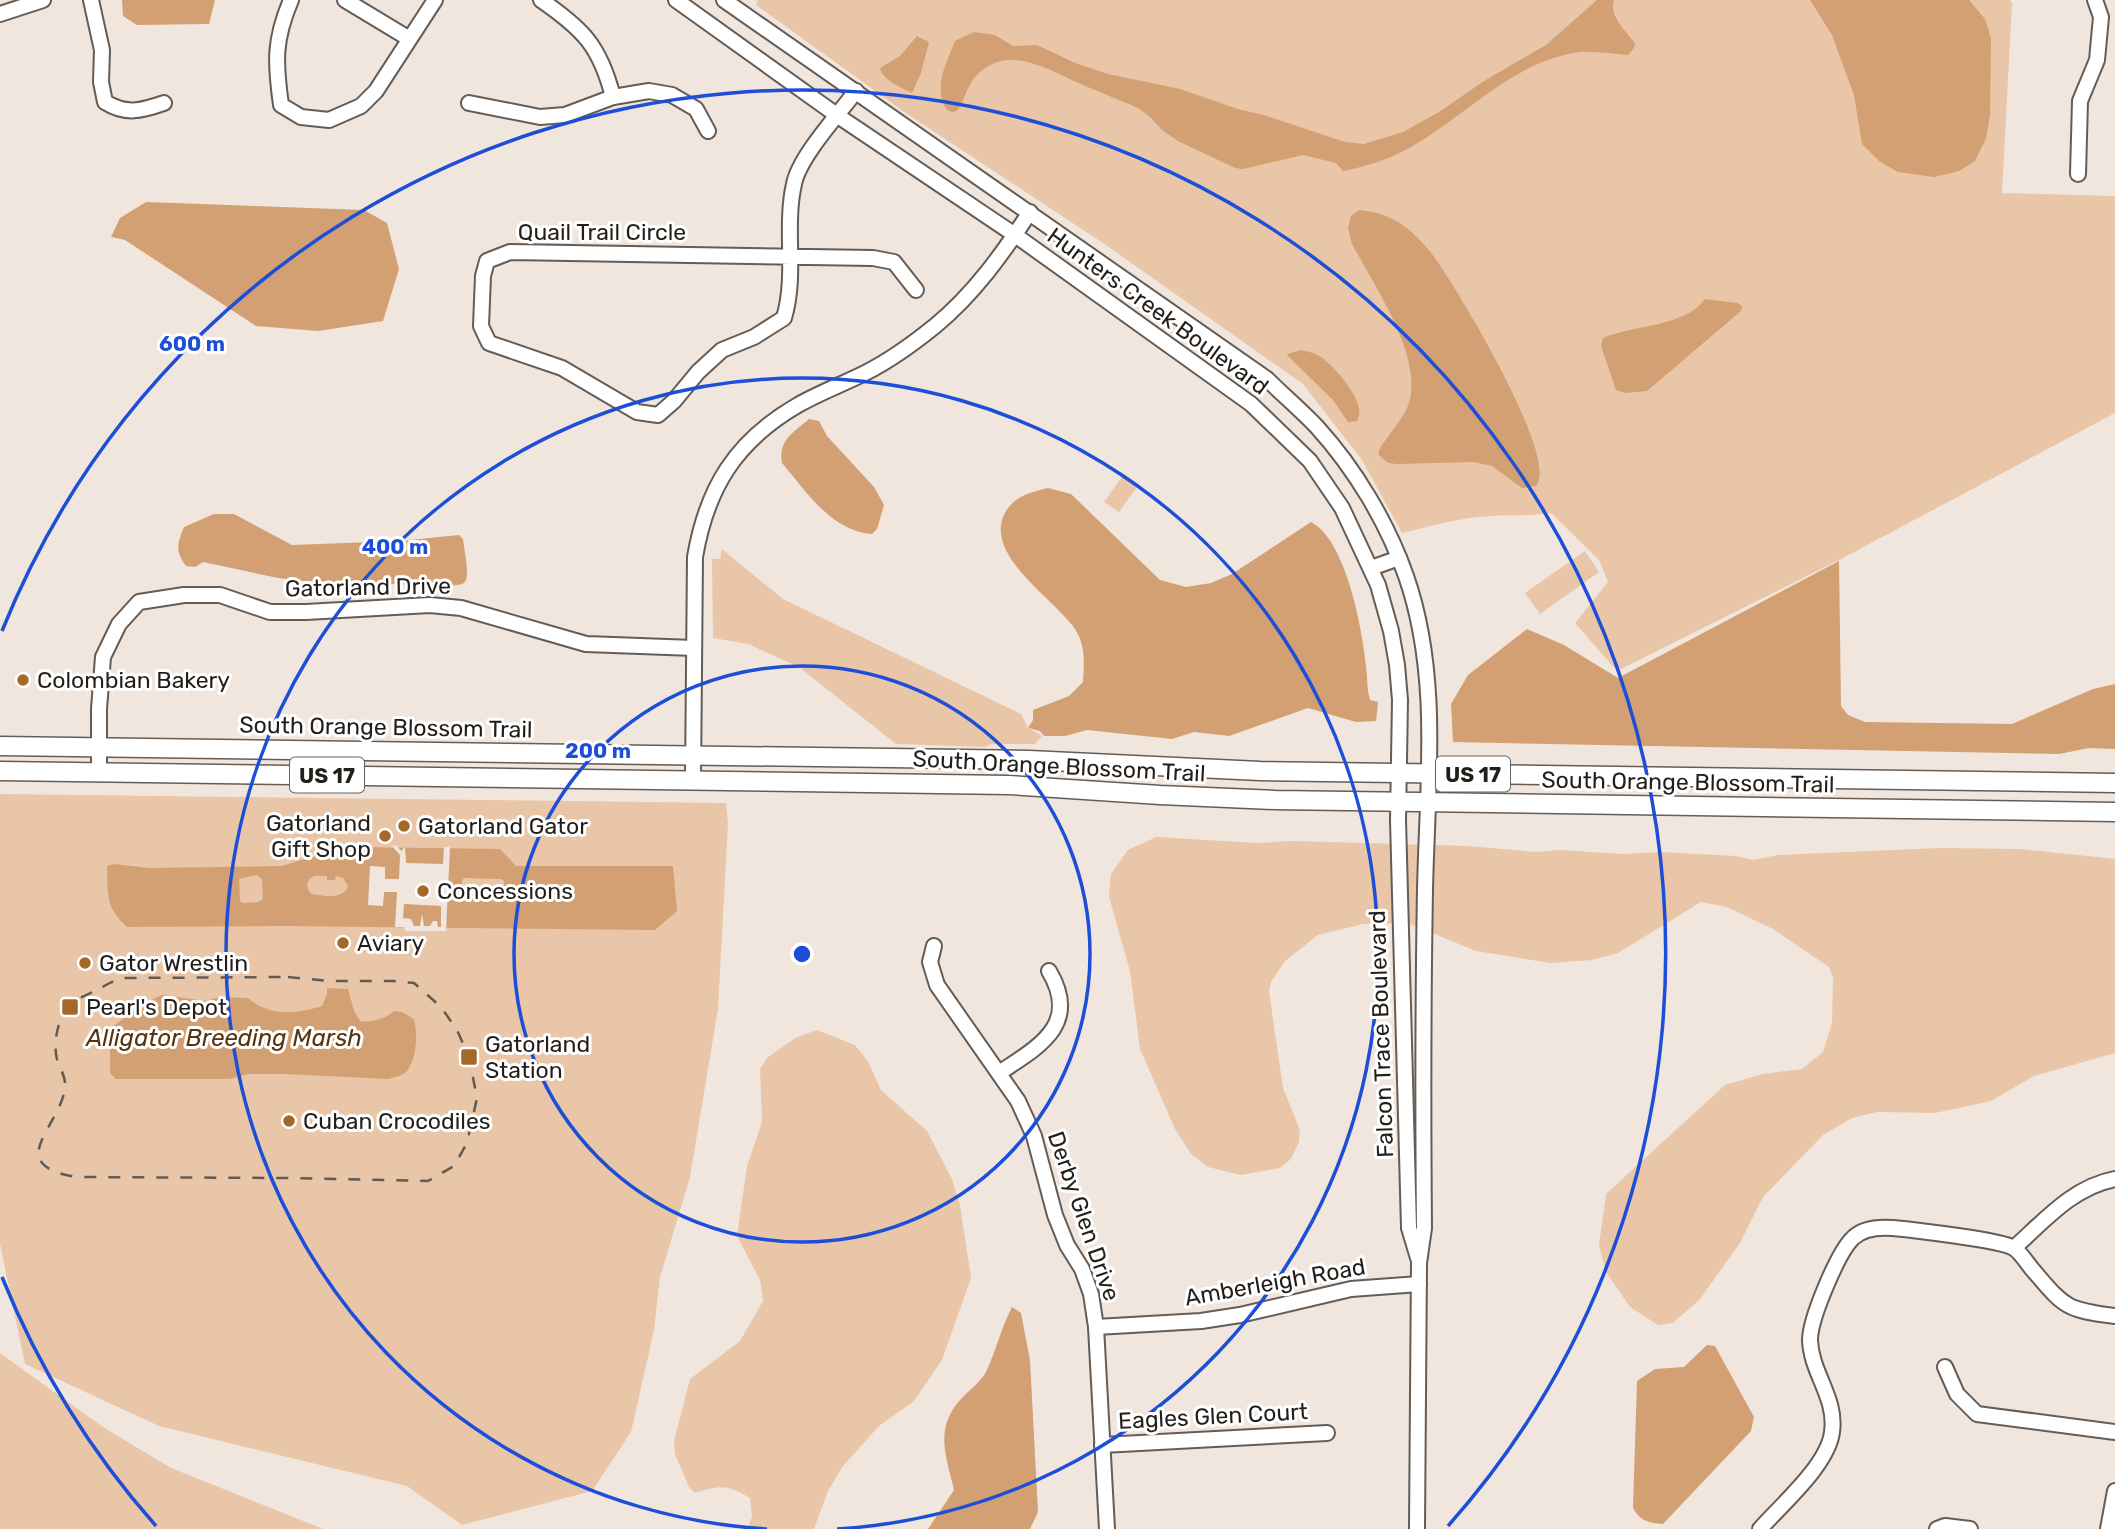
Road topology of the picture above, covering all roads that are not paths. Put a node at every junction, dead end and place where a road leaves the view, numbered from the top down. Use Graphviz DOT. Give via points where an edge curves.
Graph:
graph roads {
  1 [pos="43,0"];
  2 [pos="91,0"];
  3 [pos="291,0"];
  4 [pos="345,0"];
  5 [pos="435,0"];
  6 [pos="541,0"];
  7 [pos="676,0"];
  8 [pos="718,0"];
  9 [pos="2095,0"];
  10 [pos="732,3"];
  11 [pos="0,14"];
  12 [pos="713,25"];
  13 [pos="408,38"];
  14 [pos="856,91"];
  15 [pos="613,97"];
  16 [pos="164,103"];
  17 [pos="469,103"];
  18 [pos="838,116"];
  19 [pos="708,131"];
  20 [pos="2078,174"];
  21 [pos="1030,212"];
  22 [pos="1015,235"];
  23 [pos="791,257"];
  24 [pos="916,290"];
  25 [pos="1399,558"];
  26 [pos="1371,568"];
  27 [pos="694,648"];
  28 [pos="0,746"];
  29 [pos="99,748"];
  30 [pos="321,751"];
  31 [pos="692,756"];
  32 [pos="0,771"];
  33 [pos="99,772"];
  34 [pos="1399,773"];
  35 [pos="1428,773"];
  36 [pos="320,775"];
  37 [pos="693,780"];
  38 [pos="2115,783"];
  39 [pos="1398,803"];
  40 [pos="1427,803"];
  41 [pos="2115,812"];
  42 [pos="934,946"];
  43 [pos="1049,971"];
  44 [pos="999,1073"];
  45 [pos="2115,1179"];
  46 [pos="2014,1248"];
  47 [pos="1419,1263"];
  48 [pos="1419,1284"];
  49 [pos="2115,1316"];
  50 [pos="1096,1327"];
  51 [pos="1945,1367"];
  52 [pos="2115,1432"];
  53 [pos="1327,1433"];
  54 [pos="1102,1445"];
  55 [pos="2115,1491"];
  56 [pos="2113,1512"];
  57 [pos="1107,1529"];
  58 [pos="1417,1529"];
  59 [pos="1760,1529"];
  60 [pos="1937,1529"];
  61 [pos="1970,1529"];
  62 [pos="2108,1529"];
  1 -- 11 [label="street"];
  2 -- 16 [label="street" via="102,50 104,102 119,110"];
  3 -- 13 [label="street" via="278,34 277,77 281,105 300,117 329,120 361,106 376,91"];
  4 -- 13 [label="street"];
  5 -- 13 [label="street"];
  6 -- 15 [label="street" via="573,23 595,48"];
  7 -- 12 [label="street, Hunters Creek Boulevard"];
  8 -- 12 [label="street"];
  9 -- 20 [label="street" via="2101,18 2097,60 2080,102"];
  10 -- 12 [label="street"];
  10 -- 14 [label="street, Hunters Creek Boulevard"];
  12 -- 18 [label="street, Hunters Creek Boulevard"];
  14 -- 18 [label="street, Quail Trail Circle"];
  14 -- 21 [label="street, Hunters Creek Boulevard"];
  15 -- 17 [label="street" via="565,115 540,117"];
  15 -- 19 [label="street" via="649,91 672,95 696,109"];
  18 -- 22 [label="street, Hunters Creek Boulevard"];
  18 -- 23 [label="street, Quail Trail Circle" via="794,181"];
  21 -- 22 [label="street"];
  21 -- 25 [label="street, Hunters Creek Boulevard" via="1267,379 1347,464"];
  22 -- 26 [label="street, Hunters Creek Boulevard" via="1251,404 1310,461 1342,508"];
  22 -- 27 [label="street" via="969,295 935,326 868,372 797,405 748,441 732,459 701,524 695,557"];
  23 -- 23 [label="street, Quail Trail Circle" via="790,298 784,318 722,351 658,415 637,412 562,368 489,343 481,326 488,261 510,252"];
  23 -- 24 [label="street" via="894,262"];
  25 -- 26 [label="street"];
  25 -- 35 [label="street, Hunters Creek Boulevard" via="1420,624 1426,662"];
  26 -- 34 [label="street, Hunters Creek Boulevard" via="1397,665"];
  27 -- 29 [label="street, Gatorland Drive" via="586,644 461,608 430,605 270,612 220,595 139,602 119,624 103,657"];
  27 -- 31 [label="street"];
  28 -- 29 [label="main road, South Orange Blossom Trail / US 17"];
  29 -- 30 [label="main road, South Orange Blossom Trail / US 17"];
  29 -- 33 [label="street, Gatorland Drive"];
  30 -- 31 [label="main road, South Orange Blossom Trail / US 17"];
  30 -- 36 [label="street"];
  31 -- 34 [label="main road, South Orange Blossom Trail / US 17" via="1030,760"];
  31 -- 37 [label="street"];
  32 -- 33 [label="main road, South Orange Blossom Trail / US 17"];
  33 -- 36 [label="main road, South Orange Blossom Trail / US 17"];
  34 -- 35 [label="main road, South Orange Blossom Trail / US 17"];
  34 -- 39 [label="street, Hunters Creek Boulevard"];
  35 -- 38 [label="main road, South Orange Blossom Trail / US 17"];
  35 -- 40 [label="street, Hunters Creek Boulevard"];
  36 -- 37 [label="main road, South Orange Blossom Trail / US 17"];
  37 -- 39 [label="main road, South Orange Blossom Trail / US 17" via="1009,785"];
  39 -- 40 [label="main road, South Orange Blossom Trail / US 17"];
  39 -- 47 [label="street, Falcon Trace Boulevard" via="1409,1228"];
  40 -- 41 [label="main road, South Orange Blossom Trail / US 17"];
  40 -- 47 [label="street, Falcon Trace Boulevard" via="1424,1228"];
  42 -- 44 [label="street, Derby Glen Drive" via="930,962 937,985"];
  43 -- 44 [label="street" via="1058,986 1057,1022 1052,1033"];
  44 -- 50 [label="street, Derby Glen Drive" via="1034,1136 1055,1215 1091,1294"];
  45 -- 46 [label="street" via="2095,1183 2067,1200"];
  46 -- 49 [label="street" via="2062,1304"];
  46 -- 59 [label="street" via="1892,1228 1873,1228 1854,1237 1839,1258 1812,1322 1814,1364 1833,1413 1832,1434 1819,1463"];
  47 -- 48 [label="street, Falcon Trace Boulevard"];
  48 -- 50 [label="street, Amberleigh Road" via="1351,1285 1240,1315"];
  48 -- 58 [label="street, Falcon Trace Boulevard"];
  50 -- 54 [label="street, Derby Glen Drive"];
  51 -- 52 [label="street" via="1957,1394 1977,1414"];
  53 -- 54 [label="street, Eagles Glen Court"];
  54 -- 57 [label="street, Derby Glen Drive"];
  55 -- 56 [label="street"];
  56 -- 62 [label="street"];
  60 -- 61 [label="street"];
}
